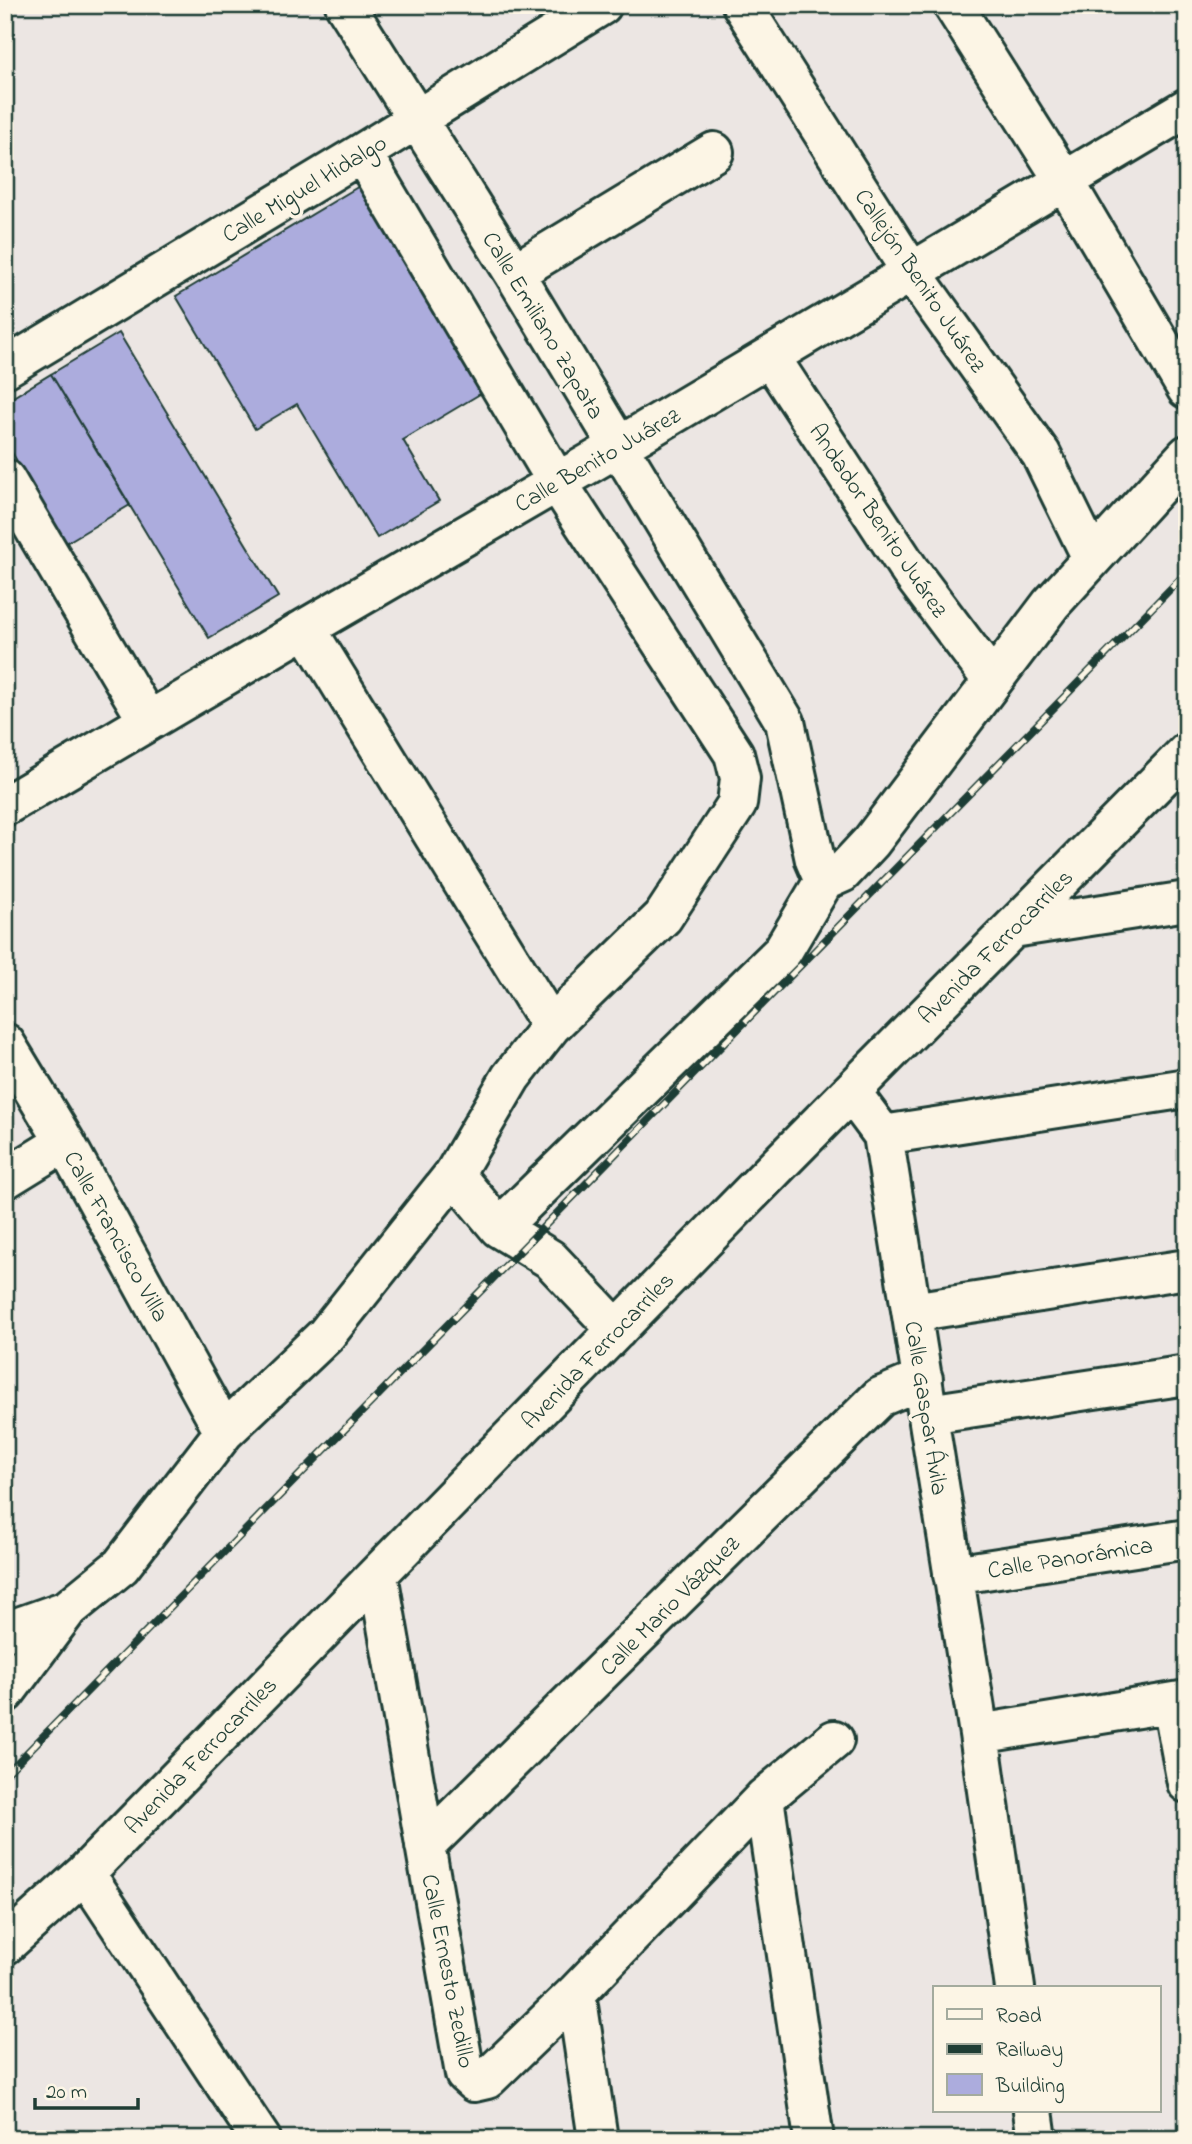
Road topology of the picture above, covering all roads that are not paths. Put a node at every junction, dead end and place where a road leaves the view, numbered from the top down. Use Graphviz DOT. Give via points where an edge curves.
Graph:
graph roads {
  1 [pos="345,5"];
  2 [pos="602,5"];
  3 [pos="742,5"];
  4 [pos="953,5"];
  5 [pos="1187,108"];
  6 [pos="417,120"];
  7 [pos="714,152"];
  8 [pos="362,153"];
  9 [pos="1065,182"];
  10 [pos="514,273"];
  11 [pos="912,273"];
  12 [pos="770,357"];
  13 [pos="5,368"];
  14 [pos="1187,389"];
  15 [pos="618,447"];
  16 [pos="1187,455"];
  17 [pos="5,479"];
  18 [pos="557,482"];
  19 [pos="1092,558"];
  20 [pos="306,628"];
  21 [pos="992,680"];
  22 [pos="148,721"];
  23 [pos="1187,752"];
  24 [pos="5,806"];
  25 [pos="824,881"];
  26 [pos="1187,901"];
  27 [pos="1013,928"];
  28 [pos="551,1026"];
  29 [pos="5,1043"];
  30 [pos="1187,1088"];
  31 [pos="851,1092"];
  32 [pos="883,1135"];
  33 [pos="65,1142"];
  34 [pos="454,1174"];
  35 [pos="5,1179"];
  36 [pos="499,1228"];
  37 [pos="1187,1269"];
  38 [pos="912,1312"];
  39 [pos="617,1330"];
  40 [pos="1187,1375"];
  41 [pos="926,1396"];
  42 [pos="224,1432"];
  43 [pos="1187,1539"];
  44 [pos="378,1574"];
  45 [pos="953,1575"];
  46 [pos="67,1610"];
  47 [pos="5,1632"];
  48 [pos="5,1693"];
  49 [pos="1179,1702"];
  50 [pos="978,1734"];
  51 [pos="834,1740"];
  52 [pos="1187,1783"];
  53 [pos="764,1798"];
  54 [pos="425,1846"];
  55 [pos="85,1873"];
  56 [pos="5,1945"];
  57 [pos="1015,1986"];
  58 [pos="576,1993"];
  59 [pos="1033,2112"];
  60 [pos="261,2139"];
  61 [pos="598,2139"];
  62 [pos="814,2139"];
  63 [pos="1037,2139"];
  1 -- 6 [label="street, Calle Emiliano Zapata"];
  2 -- 6 [label="street, Calle Miguel Hidalgo"];
  3 -- 11 [label="street, Callejón Benito Juárez"];
  4 -- 9 [label="street"];
  5 -- 9 [label="street, Calle Benito Juárez"];
  6 -- 8 [label="street, Calle Miguel Hidalgo"];
  6 -- 10 [label="street, Calle Emiliano Zapata"];
  7 -- 10 [label="street"];
  8 -- 13 [label="street, Calle Miguel Hidalgo"];
  8 -- 18 [label="street"];
  9 -- 11 [label="street, Calle Benito Juárez"];
  9 -- 14 [label="street"];
  10 -- 15 [label="street, Calle Emiliano Zapata"];
  11 -- 12 [label="street, Calle Benito Juárez"];
  11 -- 19 [label="street, Callejón Benito Juárez" via="1041,454"];
  12 -- 15 [label="street, Calle Benito Juárez"];
  12 -- 21 [label="street, Andador Benito Juárez" via="909,571"];
  15 -- 18 [label="street, Calle Benito Juárez"];
  15 -- 25 [label="street, Calle Emiliano Zapata" via="785,722 815,860"];
  16 -- 19 [label="street"];
  17 -- 22 [label="street"];
  18 -- 20 [label="street, Calle Benito Juárez"];
  18 -- 28 [label="street" via="734,754 740,778 737,804 663,917"];
  19 -- 21 [label="street"];
  20 -- 22 [label="street, Calle Benito Juárez"];
  20 -- 28 [label="street"];
  21 -- 25 [label="street" via="871,842 842,873"];
  22 -- 24 [label="street, Calle Benito Juárez"];
  23 -- 27 [label="street, Avenida Ferrocarriles"];
  25 -- 36 [label="street" via="782,952"];
  26 -- 27 [label="street"];
  27 -- 31 [label="street, Avenida Ferrocarriles"];
  28 -- 34 [label="street" via="511,1077"];
  29 -- 33 [label="street, Calle Francisco Villa"];
  30 -- 32 [label="street"];
  31 -- 32 [label="street, Calle Gaspar Ávila"];
  31 -- 39 [label="street, Avenida Ferrocarriles"];
  32 -- 38 [label="street, Calle Gaspar Ávila"];
  33 -- 35 [label="street"];
  33 -- 42 [label="street, Calle Francisco Villa"];
  34 -- 36 [label="street"];
  34 -- 42 [label="street" via="326,1335"];
  36 -- 39 [label="street" via="550,1259"];
  37 -- 38 [label="street"];
  38 -- 41 [label="street, Calle Gaspar Ávila"];
  39 -- 44 [label="street, Avenida Ferrocarriles"];
  40 -- 41 [label="street, Calle Mario Vázquez"];
  41 -- 45 [label="street, Calle Gaspar Ávila"];
  41 -- 54 [label="street, Calle Mario Vázquez" via="880,1397"];
  42 -- 46 [label="street" via="121,1566"];
  43 -- 45 [label="street, Calle Panorámica"];
  44 -- 54 [label="street, Calle Ernesto Zedillo"];
  44 -- 55 [label="street, Avenida Ferrocarriles"];
  45 -- 50 [label="street, Calle Gaspar Ávila"];
  46 -- 47 [label="street"];
  46 -- 48 [label="street"];
  49 -- 50 [label="street"];
  49 -- 52 [label="street"];
  50 -- 57 [label="street, Calle Gaspar Ávila"];
  51 -- 53 [label="street, Calle Ernesto Zedillo"];
  53 -- 58 [label="street, Calle Ernesto Zedillo"];
  53 -- 62 [label="street"];
  54 -- 58 [label="street, Calle Ernesto Zedillo" via="465,2074 474,2082 487,2079"];
  55 -- 56 [label="street, Avenida Ferrocarriles"];
  55 -- 60 [label="street"];
  58 -- 61 [label="street"];
  59 -- 63 [label="street"];
}
